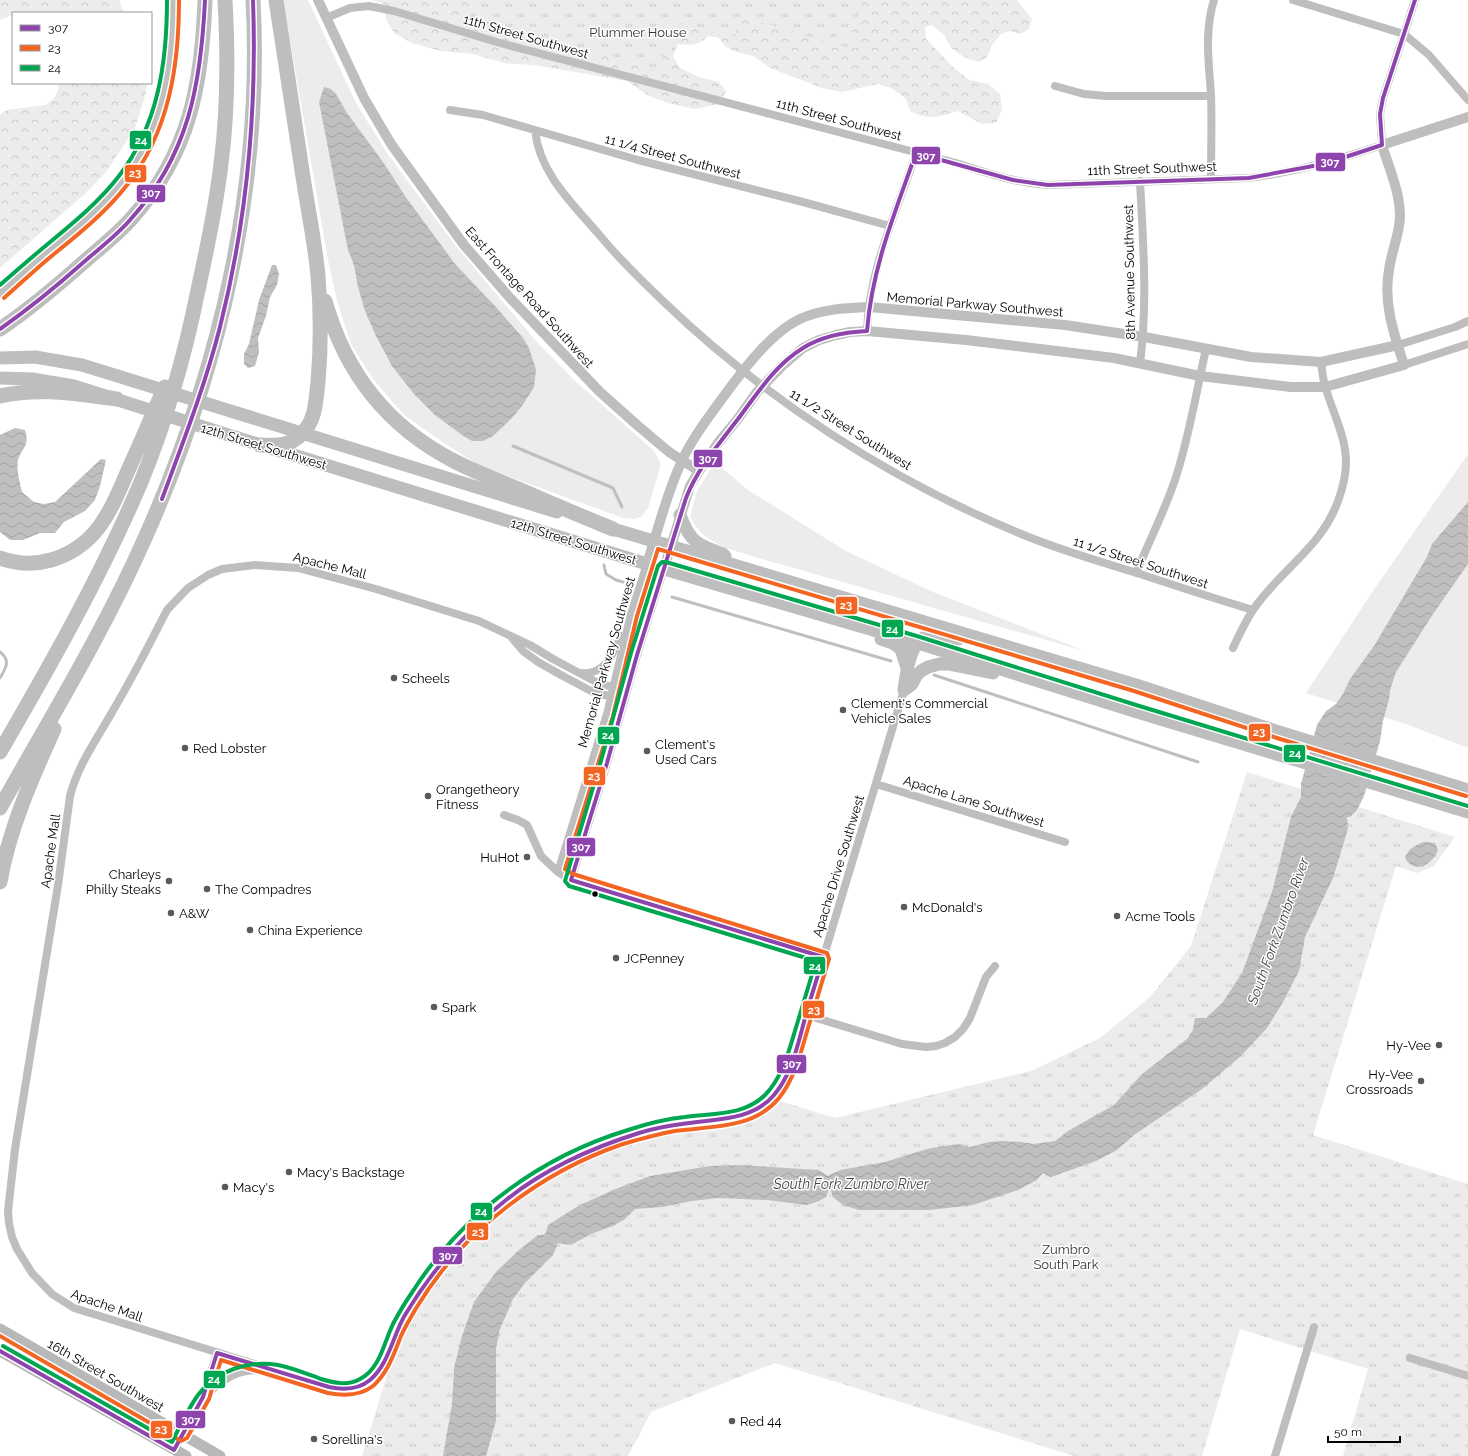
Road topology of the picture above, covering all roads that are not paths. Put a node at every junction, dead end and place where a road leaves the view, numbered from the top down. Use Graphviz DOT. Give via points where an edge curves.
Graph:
graph roads {
  1 [pos="173,0"];
  2 [pos="205,0"];
  3 [pos="225,0"];
  4 [pos="253,0"];
  5 [pos="276,0"];
  6 [pos="318,0"];
  7 [pos="1214,0"];
  8 [pos="1293,0"];
  9 [pos="1415,0"];
  10 [pos="326,18"];
  11 [pos="1404,34"];
  12 [pos="1055,86"];
  13 [pos="1211,96"];
  14 [pos="1468,100"];
  15 [pos="450,110"];
  16 [pos="1468,117"];
  17 [pos="535,130"];
  18 [pos="1382,145"];
  19 [pos="916,153"];
  20 [pos="1212,178"];
  21 [pos="1140,181"];
  22 [pos="890,226"];
  23 [pos="318,275"];
  24 [pos="0,293"];
  25 [pos="868,307"];
  26 [pos="1468,322"];
  27 [pos="0,329"];
  28 [pos="867,331"];
  29 [pos="190,332"];
  30 [pos="1144,337"];
  31 [pos="1468,344"];
  32 [pos="1398,345"];
  33 [pos="1206,350"];
  34 [pos="0,358"];
  35 [pos="1321,362"];
  36 [pos="1140,363"];
  37 [pos="1404,366"];
  38 [pos="743,371"];
  39 [pos="1200,376"];
  40 [pos="0,378"];
  41 [pos="763,386"];
  42 [pos="1325,387"];
  43 [pos="0,396"];
  44 [pos="117,399"];
  45 [pos="303,433"];
  46 [pos="260,445"];
  47 [pos="682,460"];
  48 [pos="699,471"];
  49 [pos="680,515"];
  50 [pos="613,530"];
  51 [pos="654,542"];
  52 [pos="670,546"];
  53 [pos="0,558"];
  54 [pos="647,564"];
  55 [pos="734,566"];
  56 [pos="664,568"];
  57 [pos="1136,573"];
  58 [pos="1253,610"];
  59 [pos="632,614"];
  60 [pos="860,626"];
  61 [pos="510,635"];
  62 [pos="918,643"];
  63 [pos="1002,646"];
  64 [pos="1233,648"];
  65 [pos="89,650"];
  66 [pos="907,668"];
  67 [pos="578,673"];
  68 [pos="1036,681"];
  69 [pos="612,687"];
  70 [pos="904,690"];
  71 [pos="627,691"];
  72 [pos="610,696"];
  73 [pos="624,700"];
  74 [pos="0,752"];
  75 [pos="876,784"];
  76 [pos="1468,790"];
  77 [pos="0,808"];
  78 [pos="1468,812"];
  79 [pos="504,815"];
  80 [pos="1065,842"];
  81 [pos="558,872"];
  82 [pos="571,880"];
  83 [pos="0,882"];
  84 [pos="823,957"];
  85 [pos="995,966"];
  86 [pos="806,1015"];
  87 [pos="1314,1327"];
  88 [pos="0,1329"];
  89 [pos="0,1351"];
  90 [pos="217,1353"];
  91 [pos="1410,1358"];
  92 [pos="276,1371"];
  93 [pos="1468,1376"];
  94 [pos="203,1397"];
  95 [pos="182,1435"];
  96 [pos="174,1450"];
  97 [pos="186,1456"];
  98 [pos="220,1456"];
  99 [pos="1275,1456"];
  1 -- 24 [label="street" via="171,62 165,90 158,116 139,158 103,203"];
  2 -- 27 [label="highway" via="202,54 192,109 177,149 156,187 132,219 116,234 56,287"];
  3 -- 29 [label="highway" via="226,97 221,163"];
  4 -- 65 [label="highway" via="254,96 247,180 236,254 220,326 162,500"];
  5 -- 23 [label="highway"];
  6 -- 10 [label="street, East Frontage Road Southwest"];
  7 -- 13 [label="street" via="1207,42"];
  8 -- 11 [label="street"];
  9 -- 11 [label="street"];
  10 -- 19 [label="street, 11th Street Southwest" via="350,8 369,6 394,11 508,45"];
  10 -- 47 [label="street, East Frontage Road Southwest" via="364,98 391,144 464,245 511,299 600,392"];
  11 -- 14 [label="street" via="1429,55"];
  11 -- 18 [label="street" via="1380,114"];
  12 -- 13 [label="street" via="1084,94 1106,96"];
  13 -- 20 [label="street"];
  15 -- 17 [label="street, 11 1/4 Street Southwest" via="483,115"];
  16 -- 18 [label="street, 11th Street Southwest"];
  17 -- 22 [label="street, 11 1/4 Street Southwest" via="638,160"];
  17 -- 38 [label="street, 11 1/2 Street Southwest" via="536,141 546,168 559,188 611,249 683,320"];
  18 -- 20 [label="street, 11th Street Southwest" via="1324,164 1295,170 1249,178"];
  18 -- 32 [label="street" via="1398,199 1400,216 1387,283 1389,311"];
  19 -- 21 [label="street, 11th Street Southwest" via="1032,184"];
  19 -- 22 [label="street"];
  20 -- 21 [label="street, 11th Street Southwest"];
  21 -- 30 [label="street, 8th Avenue Southwest"];
  22 -- 25 [label="street"];
  23 -- 45 [label="highway" via="319,372 314,412"];
  23 -- 50 [label="highway" via="334,332 348,360 369,392 401,425 454,461"];
  25 -- 28 [label="street"];
  25 -- 30 [label="street, Memorial Parkway Southwest" via="1065,325"];
  25 -- 38 [label="street, Memorial Parkway Southwest" via="829,310 800,319 774,338"];
  26 -- 32 [label="street, Memorial Parkway Southwest"];
  28 -- 36 [label="street" via="966,340"];
  28 -- 41 [label="street" via="836,335 803,348"];
  29 -- 53 [label="highway" via="114,501 87,541 75,551 46,562 10,562"];
  29 -- 74 [label="highway" via="155,443 114,542 78,614"];
  30 -- 33 [label="street, Memorial Parkway Southwest"];
  30 -- 36 [label="street, 8th Avenue Southwest"];
  31 -- 37 [label="street"];
  32 -- 35 [label="street, Memorial Parkway Southwest"];
  32 -- 37 [label="street"];
  33 -- 35 [label="street, Memorial Parkway Southwest" via="1252,357"];
  33 -- 39 [label="street"];
  34 -- 45 [label="main road, 12th Street Southwest" via="35,357 82,365"];
  35 -- 42 [label="street"];
  36 -- 39 [label="street"];
  37 -- 42 [label="street"];
  38 -- 41 [label="street, 11 1/2 Street Southwest"];
  38 -- 47 [label="street, Memorial Parkway Southwest" via="703,425"];
  39 -- 42 [label="street" via="1291,387"];
  39 -- 57 [label="street" via="1175,480"];
  40 -- 44 [label="main road, 12th Street Southwest" via="53,382"];
  41 -- 48 [label="street"];
  41 -- 57 [label="street, 11 1/2 Street Southwest" via="810,420 877,462 944,499 1033,539"];
  42 -- 58 [label="street" via="1340,429 1346,461 1346,474 1339,501 1326,527 1310,548"];
  43 -- 44 [label="highway" via="47,391"];
  44 -- 46 [label="main road, 12th Street Southwest"];
  45 -- 46 [label="highway" via="283,445"];
  45 -- 50 [label="main road, 12th Street Southwest"];
  46 -- 54 [label="main road, 12th Street Southwest"];
  47 -- 48 [label="street, East Frontage Road Southwest"];
  47 -- 51 [label="street, Memorial Parkway Southwest"];
  48 -- 49 [label="street" via="690,486"];
  49 -- 52 [label="street"];
  49 -- 55 [label="main road" via="685,529 693,540 703,547 723,554"];
  50 -- 51 [label="main road, 12th Street Southwest"];
  51 -- 52 [label="main road, 12th Street Southwest"];
  51 -- 54 [label="street, Memorial Parkway Southwest"];
  52 -- 55 [label="main road, 12th Street Southwest"];
  52 -- 56 [label="street"];
  54 -- 56 [label="main road, 12th Street Southwest"];
  54 -- 59 [label="street, Memorial Parkway Southwest"];
  55 -- 63 [label="main road, 12th Street Southwest"];
  56 -- 60 [label="main road, 12th Street Southwest"];
  56 -- 71 [label="street"];
  57 -- 58 [label="street, 11 1/2 Street Southwest"];
  58 -- 64 [label="street"];
  59 -- 67 [label="street" via="612,658 605,666 586,674"];
  59 -- 69 [label="street, Memorial Parkway Southwest"];
  60 -- 62 [label="main road, 12th Street Southwest"];
  60 -- 66 [label="main road" via="869,634 893,643 901,649"];
  61 -- 67 [label="street, Apache Mall"];
  61 -- 72 [label="street" via="523,651 538,662 593,692"];
  61 -- 90 [label="street, Apache Mall" via="480,621 304,569 267,564 222,569 188,588 168,610 73,785 12,1173 8,1211 12,1237 32,1273 63,1302 74,1308"];
  62 -- 63 [label="main road" via="923,638 932,636"];
  62 -- 66 [label="main road"];
  62 -- 68 [label="main road, 12th Street Southwest"];
  63 -- 76 [label="main road, 12th Street Southwest" via="1136,685"];
  65 -- 77 [label="highway"];
  65 -- 83 [label="highway" via="19,812"];
  66 -- 70 [label="main road"];
  67 -- 69 [label="street, Apache Mall"];
  68 -- 70 [label="main road" via="939,664 921,671"];
  68 -- 78 [label="main road, 12th Street Southwest"];
  69 -- 71 [label="street, Apache Mall"];
  69 -- 72 [label="street, Memorial Parkway Southwest"];
  70 -- 75 [label="street, Apache Drive Southwest"];
  71 -- 73 [label="street"];
  72 -- 73 [label="street"];
  72 -- 81 [label="street, Memorial Parkway Southwest" via="607,714"];
  73 -- 82 [label="street"];
  75 -- 80 [label="street, Apache Lane Southwest"];
  75 -- 84 [label="street, Apache Drive Southwest"];
  79 -- 81 [label="street" via="527,825 541,856"];
  81 -- 82 [label="street"];
  82 -- 84 [label="street"];
  84 -- 86 [label="street, Apache Drive Southwest"];
  85 -- 86 [label="street" via="986,977 963,1029 955,1037 936,1046 902,1044"];
  86 -- 92 [label="street, Apache Drive Southwest" via="789,1070 774,1095 755,1111 730,1118 660,1128 601,1145 550,1170 506,1199 472,1228 440,1264 410,1307 382,1364 370,1380 362,1385 341,1390"];
  87 -- 99 [label="street"];
  88 -- 95 [label="main road, 16th Street Southwest"];
  89 -- 96 [label="main road"];
  90 -- 92 [label="street, Apache Drive Southwest"];
  90 -- 94 [label="street"];
  91 -- 93 [label="street"];
  92 -- 94 [label="street" via="256,1370 233,1374"];
  94 -- 95 [label="street"];
  95 -- 96 [label="street"];
  95 -- 98 [label="main road, 16th Street Southwest"];
  96 -- 97 [label="main road"];
}
